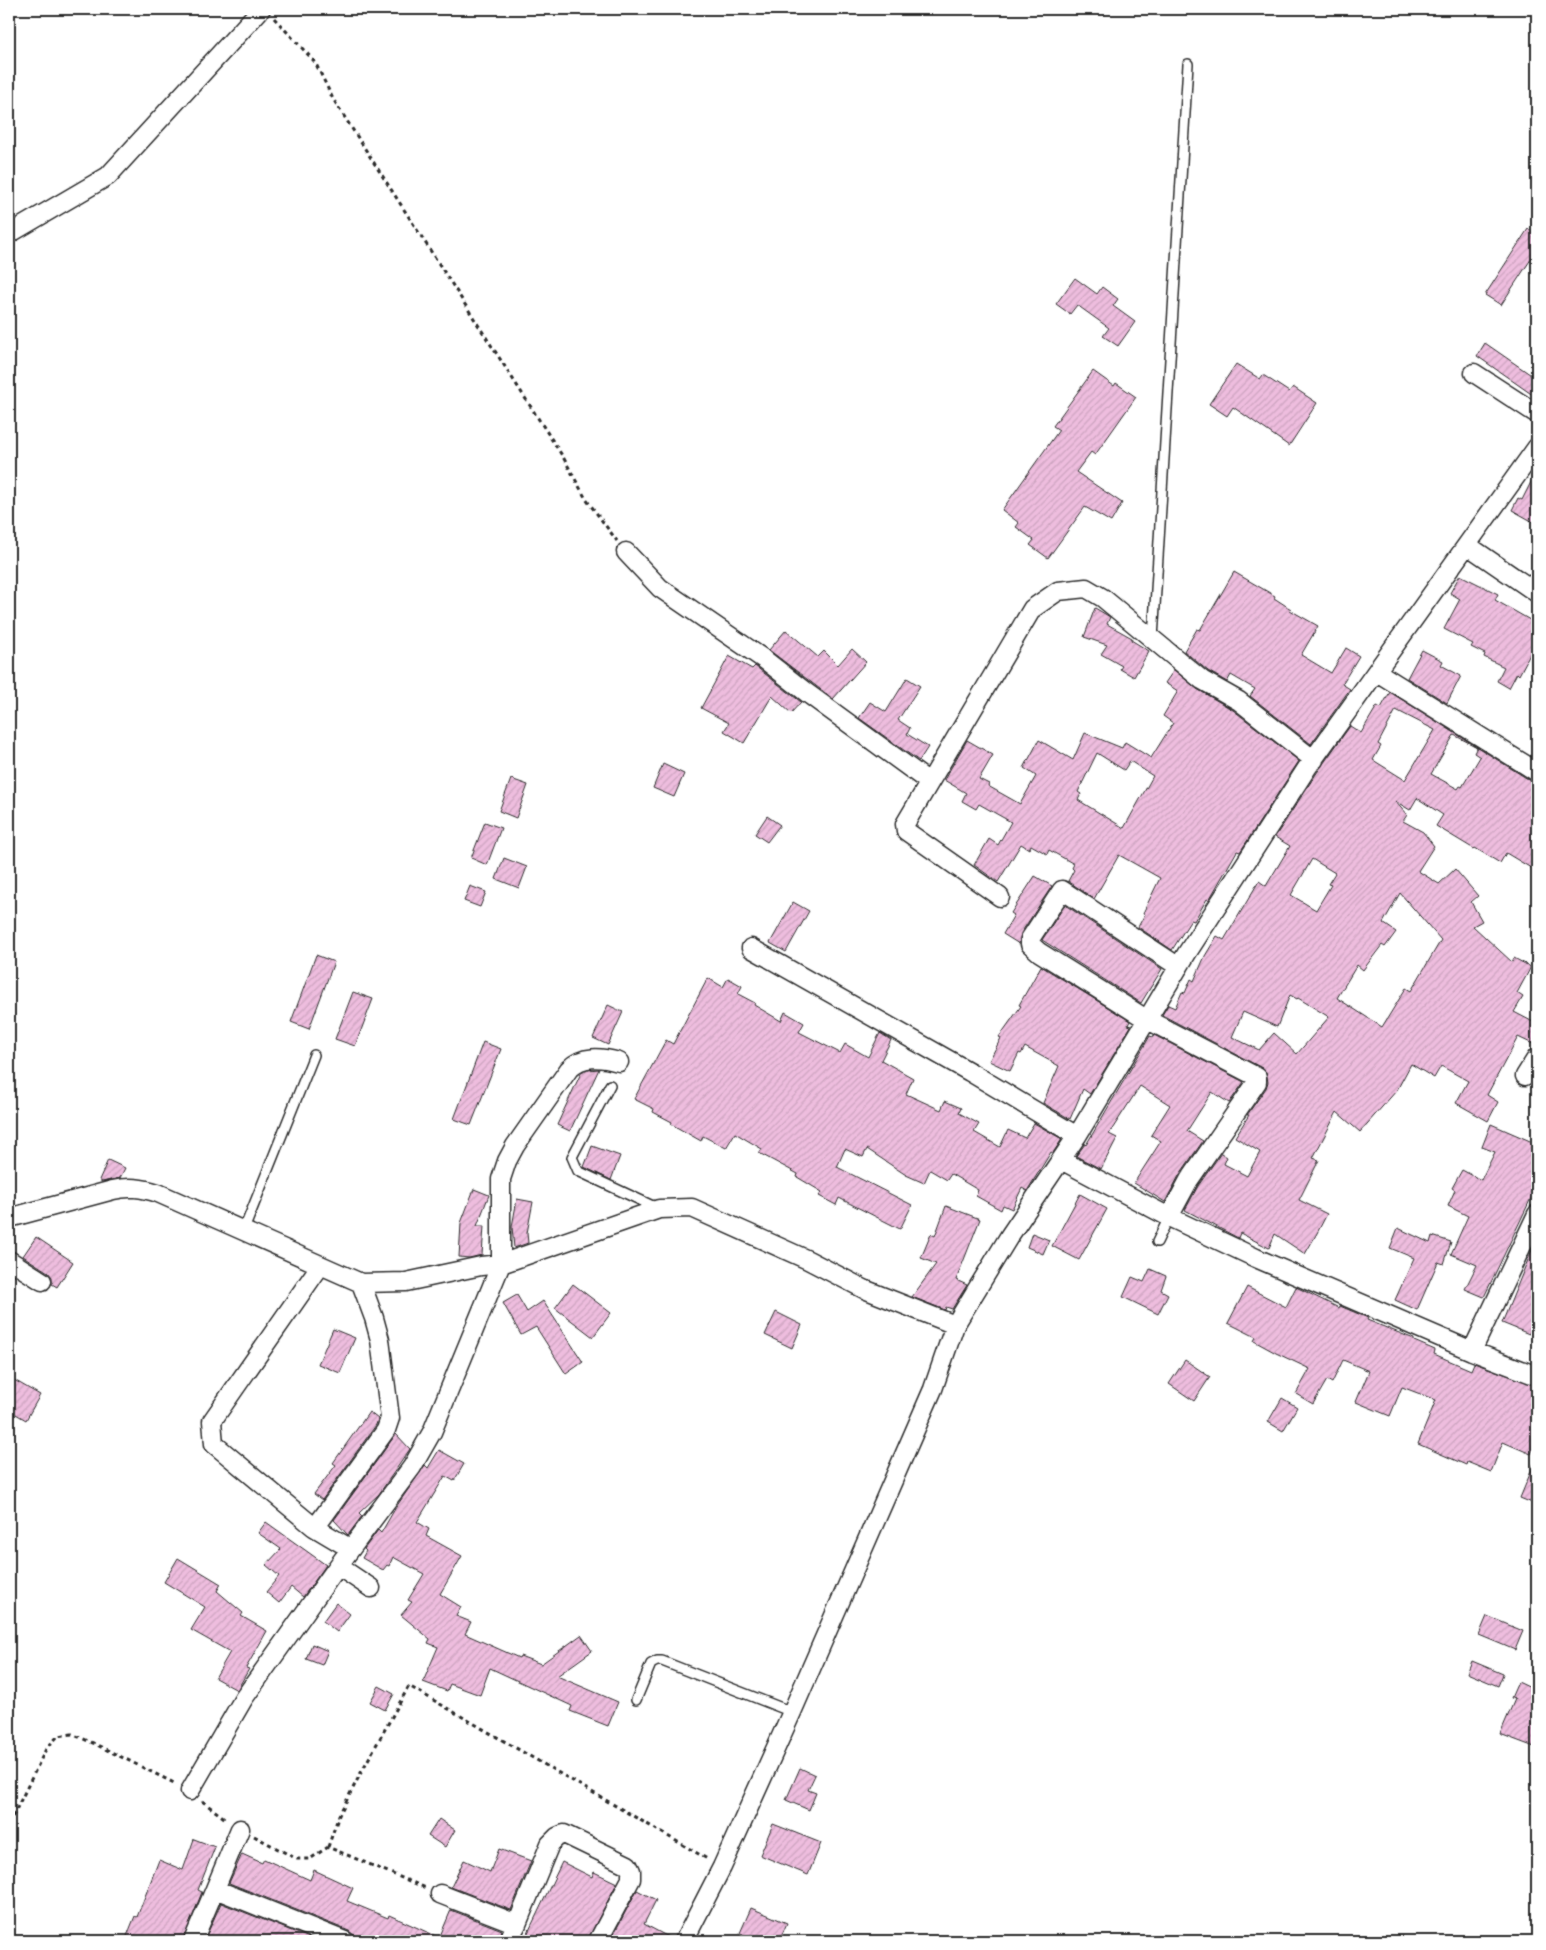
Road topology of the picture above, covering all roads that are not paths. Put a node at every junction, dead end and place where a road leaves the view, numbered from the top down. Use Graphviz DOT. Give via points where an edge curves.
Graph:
graph roads {
  1 [pos="266,12"];
  2 [pos="1188,64"];
  3 [pos="9,234"];
  4 [pos="1474,374"];
  5 [pos="1537,414"];
  6 [pos="1537,447"];
  7 [pos="1467,545"];
  8 [pos="626,552"];
  9 [pos="1537,593"];
  10 [pos="1153,640"];
  11 [pos="1376,672"];
  12 [pos="1314,760"];
  13 [pos="1537,772"];
  14 [pos="929,782"];
  15 [pos="1000,897"];
  16 [pos="750,948"];
  17 [pos="1179,967"];
  18 [pos="1146,1019"];
  19 [pos="314,1055"];
  20 [pos="1537,1057"];
  21 [pos="619,1062"];
  22 [pos="1525,1076"];
  23 [pos="610,1085"];
  24 [pos="1076,1136"];
  25 [pos="1061,1160"];
  26 [pos="659,1209"];
  27 [pos="1537,1214"];
  28 [pos="1169,1216"];
  29 [pos="9,1218"];
  30 [pos="243,1232"];
  31 [pos="1157,1242"];
  32 [pos="9,1260"];
  33 [pos="501,1264"];
  34 [pos="320,1266"];
  35 [pos="42,1282"];
  36 [pos="361,1283"];
  37 [pos="955,1326"];
  38 [pos="1472,1350"];
  39 [pos="1537,1376"];
  40 [pos="314,1527"];
  41 [pos="351,1549"];
  42 [pos="338,1566"];
  43 [pos="371,1588"];
  44 [pos="636,1700"];
  45 [pos="792,1712"];
  46 [pos="190,1791"];
  47 [pos="240,1829"];
  48 [pos="215,1889"];
  49 [pos="440,1894"];
  50 [pos="517,1924"];
  51 [pos="193,1941"];
  52 [pos="345,1941"];
  53 [pos="508,1941"];
  54 [pos="598,1941"];
  55 [pos="684,1941"];
  1 -- 3 [label="street" via="108,176"];
  2 -- 10 [label="lane"];
  4 -- 5 [label="street"];
  6 -- 7 [label="street"];
  7 -- 9 [label="street"];
  7 -- 11 [label="street"];
  8 -- 14 [label="street" via="660,588 765,660"];
  10 -- 12 [label="street" via="1202,680 1239,701"];
  10 -- 14 [label="street" via="1104,598 1086,588 1058,591 1032,609"];
  11 -- 12 [label="street"];
  11 -- 13 [label="street"];
  12 -- 17 [label="street"];
  14 -- 15 [label="street" via="905,824 906,831"];
  16 -- 24 [label="street"];
  17 -- 18 [label="street"];
  17 -- 18 [label="street" via="1062,890 1032,934 1030,944 1039,952"];
  18 -- 24 [label="street"];
  18 -- 28 [label="street" via="1257,1077"];
  19 -- 30 [label="lane"];
  20 -- 22 [label="street"];
  21 -- 33 [label="street" via="586,1058 576,1061 515,1146 501,1179"];
  23 -- 26 [label="lane" via="572,1157 575,1168"];
  24 -- 25 [label="street"];
  25 -- 28 [label="street"];
  25 -- 37 [label="street" via="1010,1235"];
  26 -- 33 [label="street"];
  26 -- 37 [label="street" via="692,1208 864,1288"];
  27 -- 38 [label="street"];
  28 -- 31 [label="lane"];
  28 -- 38 [label="street" via="1256,1258"];
  29 -- 30 [label="street" via="127,1186 158,1193"];
  30 -- 34 [label="street"];
  32 -- 35 [label="street"];
  33 -- 36 [label="street" via="406,1282"];
  33 -- 41 [label="street" via="432,1432 412,1467"];
  34 -- 36 [label="street"];
  34 -- 40 [label="street" via="212,1421 214,1444"];
  36 -- 40 [label="street" via="380,1340 389,1424"];
  37 -- 45 [label="street" via="933,1389"];
  38 -- 39 [label="street"];
  40 -- 41 [label="street"];
  41 -- 42 [label="street"];
  42 -- 43 [label="street"];
  42 -- 46 [label="street" via="244,1698"];
  44 -- 45 [label="lane" via="652,1664 662,1661"];
  45 -- 55 [label="street" via="722,1867"];
  47 -- 48 [label="street"];
  48 -- 51 [label="street"];
  48 -- 52 [label="street"];
  49 -- 50 [label="street"];
  50 -- 53 [label="street"];
  50 -- 54 [label="street" via="550,1844 564,1834 628,1865 631,1871 631,1879"];
}
